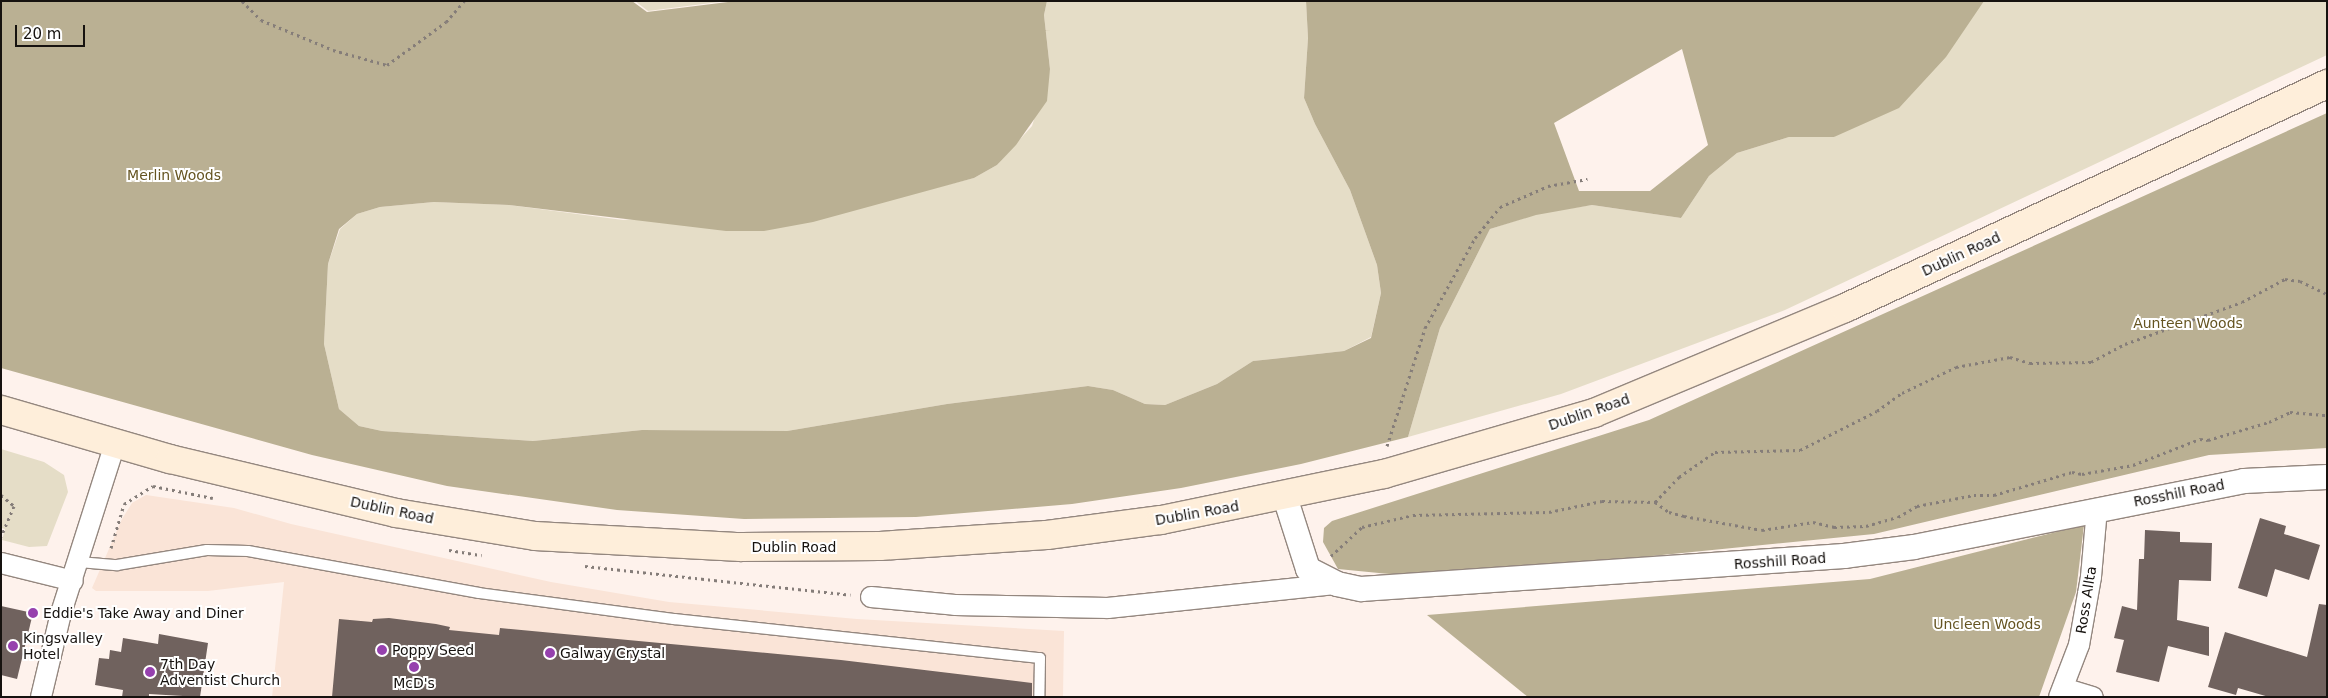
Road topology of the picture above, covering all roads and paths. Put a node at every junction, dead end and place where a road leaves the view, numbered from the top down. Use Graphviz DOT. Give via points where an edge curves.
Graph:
graph roads {
  1 [pos="242,1"];
  2 [pos="464,1"];
  3 [pos="2327,84"];
  4 [pos="1587,178"];
  5 [pos="2327,294"];
  6 [pos="1,410"];
  7 [pos="2327,415"];
  8 [pos="115,444"];
  9 [pos="1384,474"];
  10 [pos="2327,477"];
  11 [pos="1,495"];
  12 [pos="1285,497"];
  13 [pos="220,499"];
  14 [pos="1655,502"];
  15 [pos="2097,508"];
  16 [pos="1,536"];
  17 [pos="447,549"];
  18 [pos="486,556"];
  19 [pos="79,562"];
  20 [pos="1,563"];
  21 [pos="105,565"];
  22 [pos="575,565"];
  23 [pos="1316,573"];
  24 [pos="73,581"];
  25 [pos="1337,584"];
  26 [pos="870,597"];
  27 [pos="2061,692"];
  28 [pos="40,697"];
  29 [pos="1039,697"];
  30 [pos="2093,697"];
  1 -- 2 [label="path" via="261,20 333,50 387,65 446,22"];
  3 -- 9 [label="main road, Dublin Road" via="1845,308 1594,414"];
  4 -- 9 [label="path" via="1548,186 1500,207 1475,238 1426,328 1389,436"];
  5 -- 14 [label="path" via="2300,280 2284,279 2242,302 2125,344 2091,362 2030,363 2010,357 1956,368 1902,393 1877,411 1800,450 1715,452 1679,477"];
  6 -- 8 [label="main road, Dublin Road"];
  7 -- 14 [label="path" via="2290,412 2269,422 2208,440 2200,439 2133,465 2072,472 1994,495 1974,495 1917,506 1866,526 1834,528 1813,522 1762,530 1684,516 1669,512"];
  8 -- 12 [label="main road, Dublin Road" via="396,513 535,536 741,547 880,546 1047,535 1161,520"];
  8 -- 19 [label="street"];
  9 -- 12 [label="main road, Dublin Road"];
  10 -- 15 [label="street, Rosshill Road" via="2244,481"];
  11 -- 16 [label="path" via="14,506"];
  12 -- 23 [label="street, Rosshill Road" via="1308,569"];
  13 -- 21 [label="path" via="153,486 124,504"];
  14 -- 23 [label="path" via="1602,501 1549,512 1413,515 1380,521 1362,527"];
  15 -- 25 [label="street, Rosshill Road" via="1940,542 1844,556 1361,589"];
  15 -- 27 [label="street, Ross Allta" via="2091,577 2079,645"];
  17 -- 18 [label="path"];
  19 -- 21 [label="lane"];
  19 -- 24 [label="street"];
  20 -- 24 [label="street"];
  21 -- 29 [label="lane" via="207,550 248,551 488,595 674,619 1040,658"];
  22 -- 26 [label="path"];
  23 -- 25 [label="street, Rosshill Road"];
  24 -- 28 [label="street" via="47,659"];
  25 -- 26 [label="street" via="1108,608 955,605"];
  27 -- 30 [label="street, Ross Allta"];
}
